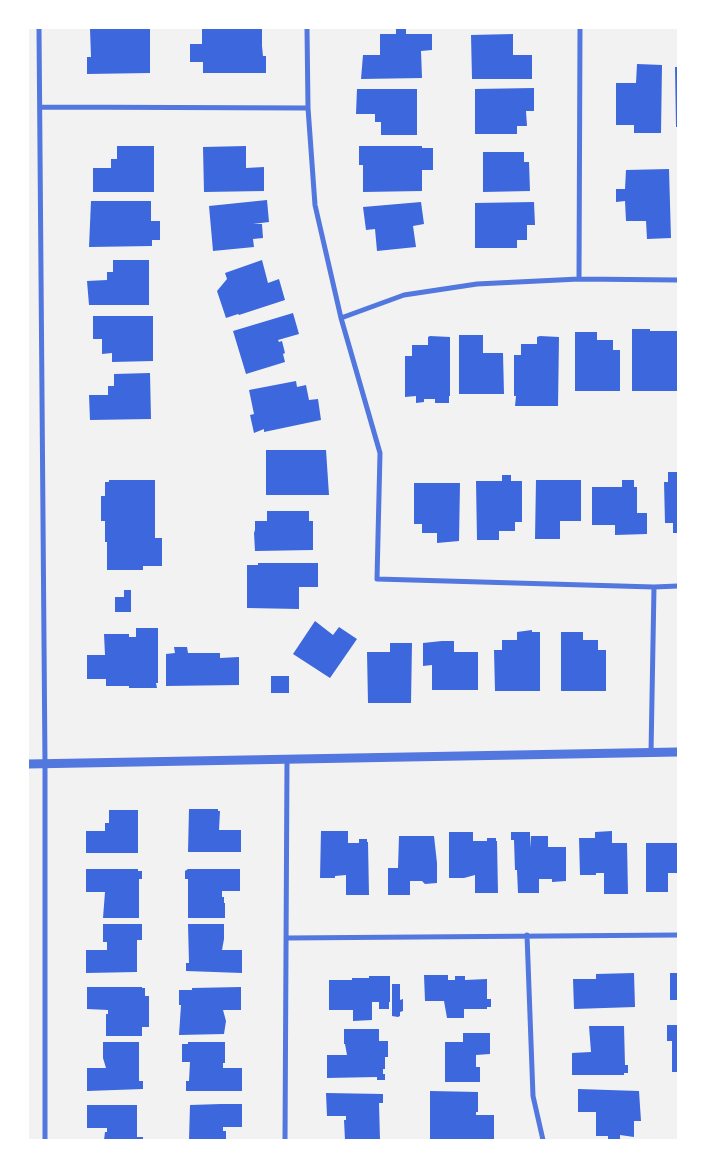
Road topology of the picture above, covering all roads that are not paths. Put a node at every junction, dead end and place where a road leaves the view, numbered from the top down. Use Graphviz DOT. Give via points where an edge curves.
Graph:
graph roads {
  1 [pos="39,28"];
  2 [pos="307,28"];
  3 [pos="580,28"];
  4 [pos="40,107"];
  5 [pos="308,108"];
  6 [pos="579,279"];
  7 [pos="678,280"];
  8 [pos="341,318"];
  9 [pos="678,586"];
  10 [pos="654,588"];
  11 [pos="678,752"];
  12 [pos="651,753"];
  13 [pos="287,760"];
  14 [pos="28,764"];
  15 [pos="45,764"];
  16 [pos="678,934"];
  17 [pos="527,935"];
  18 [pos="288,938"];
  19 [pos="45,1140"];
  20 [pos="286,1140"];
  21 [pos="543,1140"];
  1 -- 4 [label="street"];
  2 -- 5 [label="street"];
  3 -- 6 [label="street"];
  4 -- 5 [label="street"];
  4 -- 15 [label="street"];
  5 -- 8 [label="street" via="315,205"];
  6 -- 7 [label="street"];
  6 -- 8 [label="street" via="477,284 404,295"];
  8 -- 10 [label="street" via="380,453 377,579"];
  9 -- 10 [label="street"];
  10 -- 12 [label="street"];
  11 -- 12 [label="street"];
  12 -- 13 [label="street"];
  13 -- 15 [label="street"];
  13 -- 18 [label="street"];
  14 -- 15 [label="street"];
  15 -- 19 [label="street"];
  16 -- 17 [label="street"];
  17 -- 18 [label="street"];
  17 -- 21 [label="street" via="533,1096"];
  18 -- 20 [label="street"];
}
